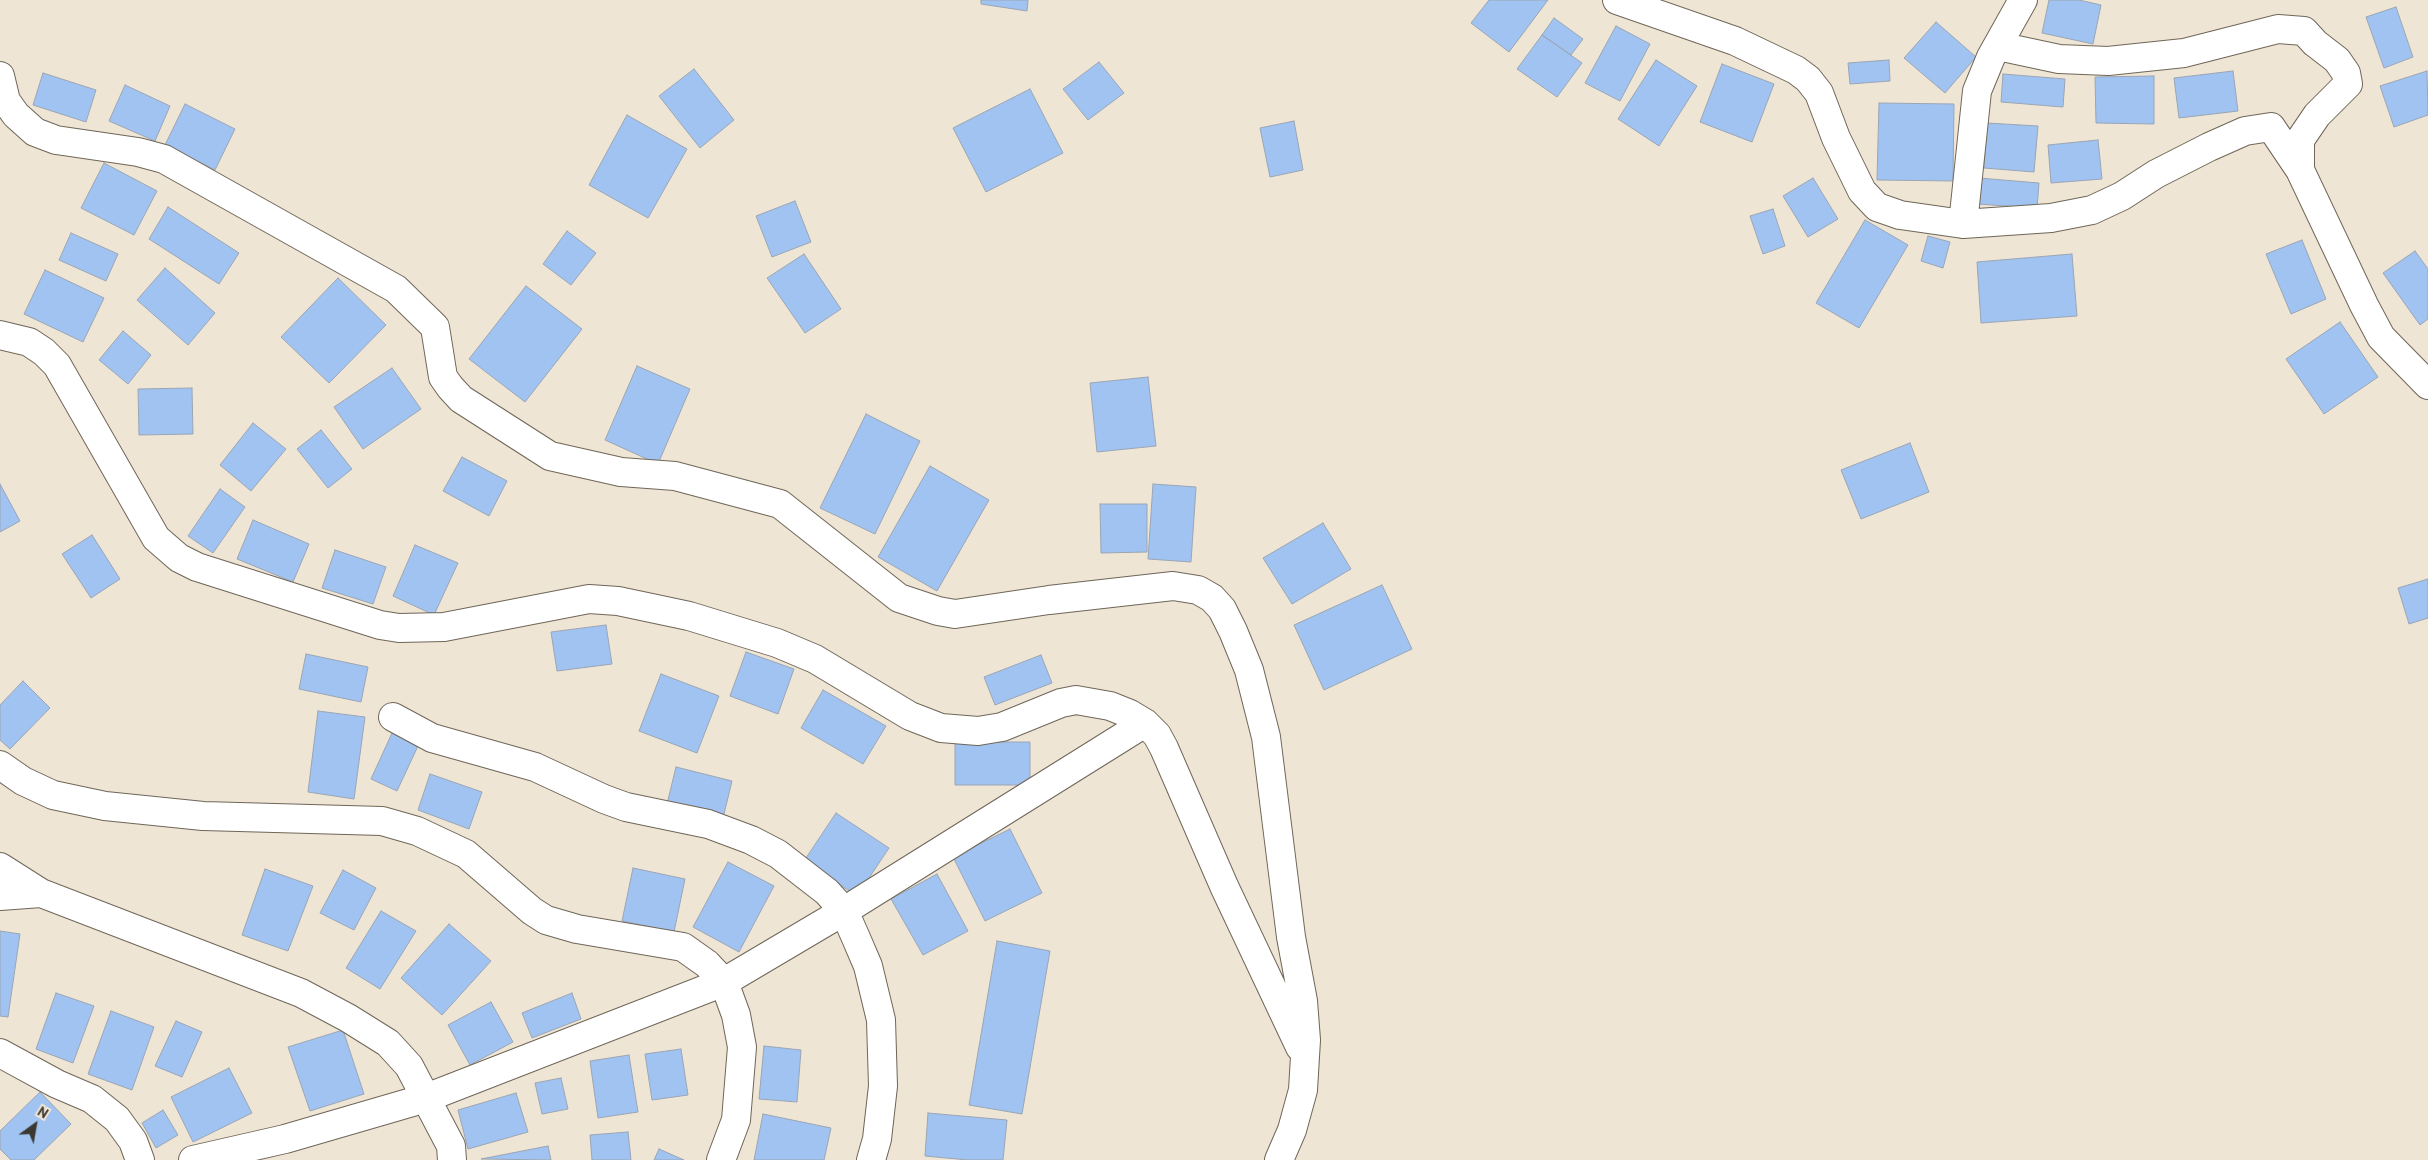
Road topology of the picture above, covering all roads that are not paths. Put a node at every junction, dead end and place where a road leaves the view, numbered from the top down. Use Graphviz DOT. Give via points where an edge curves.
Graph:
graph roads {
  1 [pos="1617,0"];
  2 [pos="2023,0"];
  3 [pos="1998,46"];
  4 [pos="0,76"];
  5 [pos="2300,170"];
  6 [pos="1962,224"];
  7 [pos="0,335"];
  8 [pos="2428,385"];
  9 [pos="393,716"];
  10 [pos="1145,723"];
  11 [pos="0,765"];
  12 [pos="0,867"];
  13 [pos="41,893"];
  14 [pos="0,896"];
  15 [pos="844,911"];
  16 [pos="724,982"];
  17 [pos="0,1053"];
  18 [pos="1305,1057"];
  19 [pos="426,1098"];
  20 [pos="286,1149"];
  21 [pos="140,1160"];
  22 [pos="194,1160"];
  23 [pos="452,1160"];
  24 [pos="721,1160"];
  25 [pos="871,1160"];
  26 [pos="1279,1160"];
  1 -- 6 [label="street" via="1735,41 1796,70 1819,93 1836,138 1862,191 1877,207 1900,215"];
  2 -- 3 [label="street"];
  3 -- 5 [label="street" via="2059,59 2108,61 2206,49 2278,29 2304,31 2338,60 2348,84 2317,115 2300,140"];
  3 -- 6 [label="street" via="1977,91"];
  4 -- 18 [label="street" via="6,101 35,132 56,140 164,159 396,289 435,327 443,376 461,399 550,456 621,472 675,476 780,504 899,598 938,612 955,614 1173,586 1186,586 1206,593 1222,609 1233,631 1249,670 1266,737 1291,937 1303,1001"];
  5 -- 6 [label="street" via="2271,127 2244,131 2162,170 2122,196 2092,210 2050,218"];
  5 -- 8 [label="street" via="2381,337"];
  7 -- 10 [label="street" via="29,342 57,366 156,538 179,558 197,567 380,625 399,628 444,627 589,599 618,601 689,616 777,642 848,677 910,716 941,728 978,731 1002,727 1076,700 1110,706"];
  9 -- 15 [label="street" via="432,738 535,767 604,800 708,824 751,840 778,854 805,874"];
  10 -- 15 [label="street"];
  10 -- 18 [label="street" via="1164,748 1224,886"];
  11 -- 16 [label="street" via="23,781 53,795 105,806 203,816 382,821 400,826 466,854 532,912 546,920 683,946"];
  12 -- 13 [label="street"];
  13 -- 14 [label="street"];
  13 -- 19 [label="street" via="301,993 348,1018 388,1042 409,1066"];
  15 -- 16 [label="street"];
  15 -- 25 [label="street" via="868,966 881,1020 883,1086"];
  16 -- 19 [label="street"];
  16 -- 24 [label="street" via="736,1015 742,1047 736,1120"];
  17 -- 21 [label="street" via="92,1099 117,1119"];
  18 -- 26 [label="street" via="1303,1090 1292,1130"];
  19 -- 20 [label="street"];
  19 -- 23 [label="street" via="450,1146"];
  20 -- 22 [label="street"];
}
